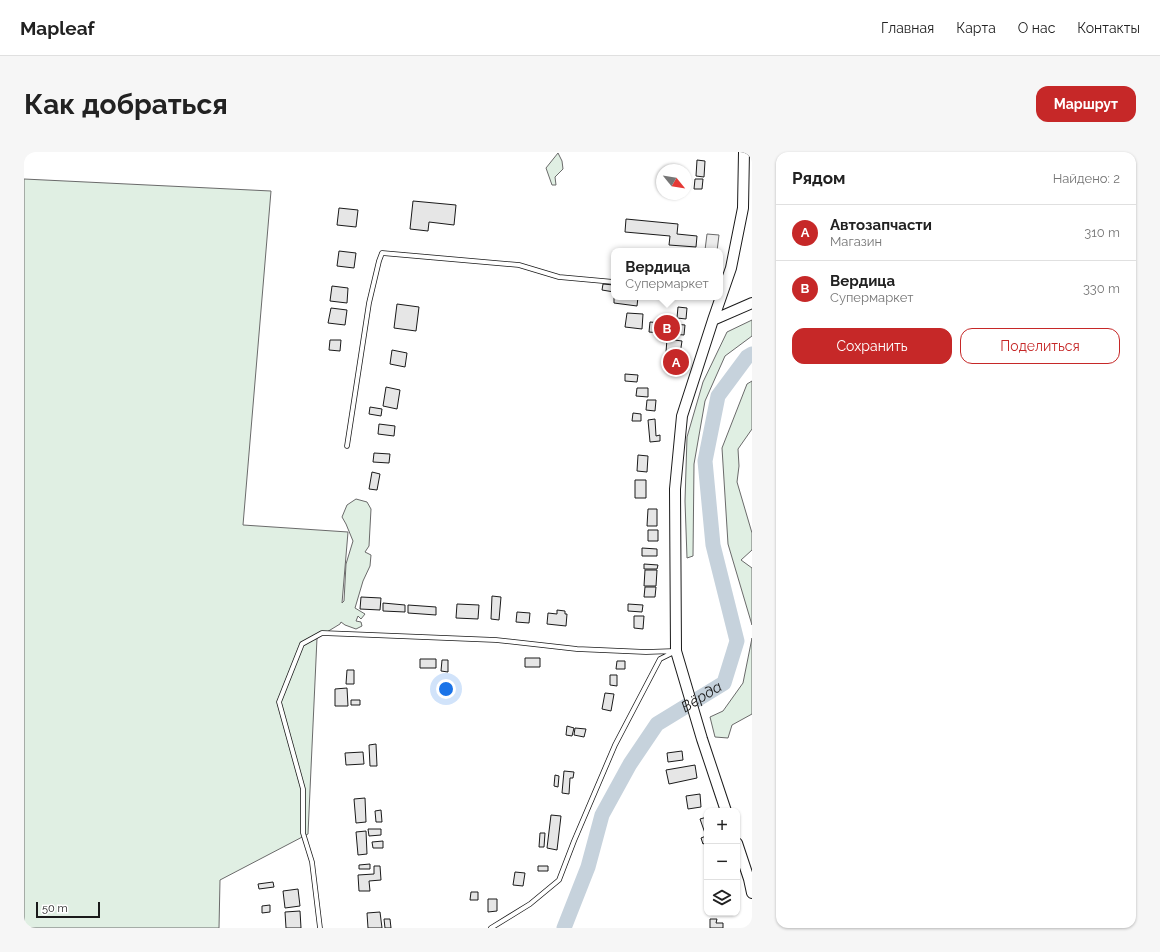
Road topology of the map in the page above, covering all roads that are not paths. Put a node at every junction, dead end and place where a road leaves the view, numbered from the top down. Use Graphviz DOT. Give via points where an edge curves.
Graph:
graph roads {
  1 [pos="747,156"];
  2 [pos="611,282"];
  3 [pos="723,288"];
  4 [pos="719,300"];
  5 [pos="752,302"];
  6 [pos="713,320"];
  7 [pos="348,446"];
  8 [pos="676,651"];
  9 [pos="725,808"];
  10 [pos="737,844"];
  11 [pos="752,893"];
  12 [pos="320,928"];
  13 [pos="491,928"];
  1 -- 3 [label="street" via="745,205 731,268"];
  2 -- 7 [label="lane" via="559,277 520,265 382,252 370,303"];
  4 -- 6 [label="street"];
  5 -- 6 [label="street"];
  6 -- 8 [label="street" via="682,416 675,489"];
  8 -- 9 [label="street"];
  8 -- 12 [label="lane" via="592,650 496,640 348,634 322,634 302,644 279,702 304,789 303,834 312,862"];
  8 -- 13 [label="lane" via="660,659 614,745 560,880 530,904"];
  10 -- 11 [label="street"];
}
